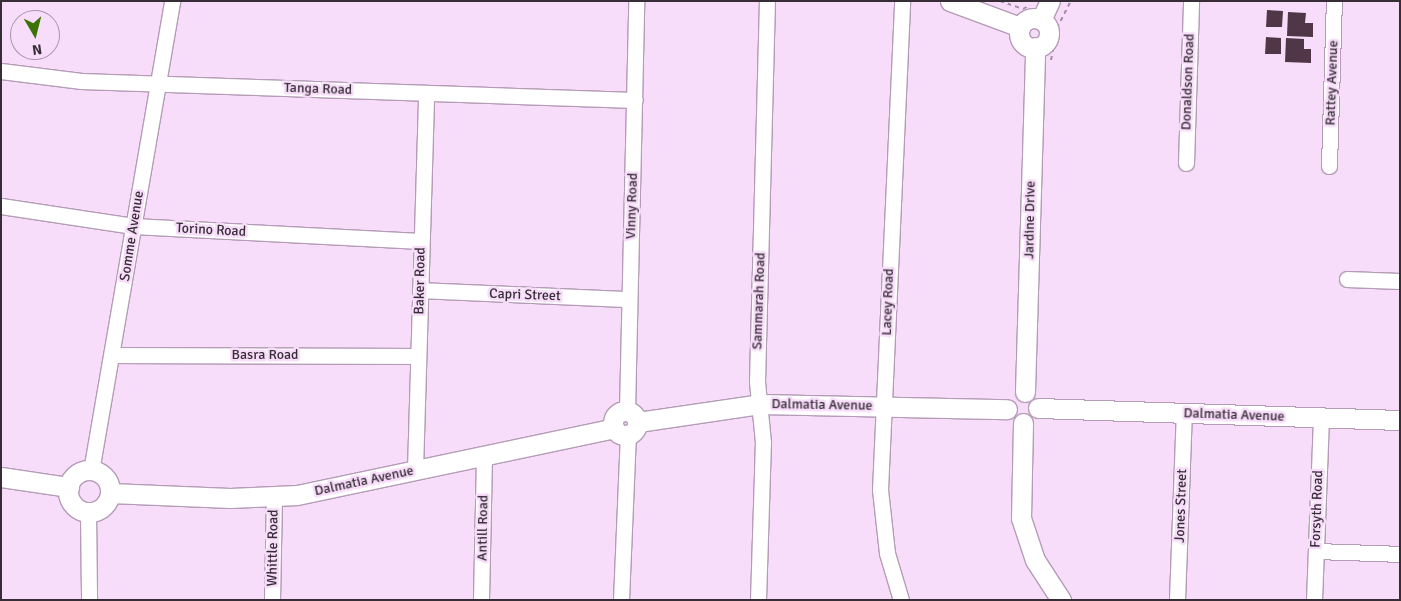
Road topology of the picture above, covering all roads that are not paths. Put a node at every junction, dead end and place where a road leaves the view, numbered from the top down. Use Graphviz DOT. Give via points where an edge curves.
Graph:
graph roads {
  1 [pos="172,1"];
  2 [pos="636,1"];
  3 [pos="767,1"];
  4 [pos="902,1"];
  5 [pos="950,1"];
  6 [pos="1050,1"];
  7 [pos="1191,1"];
  8 [pos="1334,1"];
  9 [pos="1041,20"];
  10 [pos="1020,27"];
  11 [pos="1035,47"];
  12 [pos="1,71"];
  13 [pos="158,82"];
  14 [pos="426,93"];
  15 [pos="635,100"];
  16 [pos="1186,163"];
  17 [pos="1328,166"];
  18 [pos="1,206"];
  19 [pos="133,226"];
  20 [pos="421,241"];
  21 [pos="1346,279"];
  22 [pos="1400,281"];
  23 [pos="420,290"];
  24 [pos="629,299"];
  25 [pos="112,355"];
  26 [pos="418,356"];
  27 [pos="1025,392"];
  28 [pos="760,404"];
  29 [pos="883,406"];
  30 [pos="1038,408"];
  31 [pos="1008,409"];
  32 [pos="1184,413"];
  33 [pos="1321,418"];
  34 [pos="1400,420"];
  35 [pos="1023,423"];
  36 [pos="627,424"];
  37 [pos="484,456"];
  38 [pos="414,470"];
  39 [pos="91,471"];
  40 [pos="1,477"];
  41 [pos="69,487"];
  42 [pos="110,493"];
  43 [pos="274,497"];
  44 [pos="88,512"];
  45 [pos="1316,551"];
  46 [pos="1400,554"];
  47 [pos="89,600"];
  48 [pos="272,600"];
  49 [pos="481,600"];
  50 [pos="620,600"];
  51 [pos="758,600"];
  52 [pos="901,600"];
  53 [pos="1061,600"];
  54 [pos="1177,600"];
  55 [pos="1314,600"];
  1 -- 13 [label="street, Somme Avenue"];
  2 -- 15 [label="street, Vinny Road"];
  3 -- 28 [label="street, Sammarah Road" via="757,382"];
  4 -- 29 [label="street, Lacey Road"];
  5 -- 10 [label="street"];
  6 -- 9 [label="street"];
  7 -- 16 [label="street, Donaldson Road"];
  8 -- 17 [label="street, Rattey Avenue"];
  9 -- 10 [label="street" via="1029,19"];
  9 -- 11 [label="street" via="1048,36 1044,44"];
  10 -- 11 [label="street" via="1022,41"];
  11 -- 27 [label="street, Jardine Drive"];
  12 -- 13 [label="street, Tanga Road" via="81,81"];
  13 -- 14 [label="street, Tanga Road"];
  13 -- 19 [label="street, Somme Avenue"];
  14 -- 15 [label="street, Tanga Road"];
  14 -- 20 [label="street, Baker Road"];
  15 -- 24 [label="street, Vinny Road"];
  18 -- 19 [label="street, Torino Road"];
  19 -- 20 [label="street, Torino Road"];
  19 -- 25 [label="street, Somme Avenue"];
  20 -- 23 [label="street, Baker Road"];
  21 -- 22 [label="street"];
  23 -- 24 [label="street, Capri Street"];
  23 -- 26 [label="street, Baker Road"];
  24 -- 36 [label="street, Vinny Road"];
  25 -- 26 [label="street, Basra Road"];
  25 -- 39 [label="street, Somme Avenue"];
  26 -- 38 [label="street, Baker Road"];
  27 -- 30 [label="street" via="1035,398"];
  27 -- 31 [label="street" via="1010,398"];
  28 -- 29 [label="street, Dalmatia Avenue"];
  28 -- 36 [label="street, Dalmatia Avenue"];
  28 -- 51 [label="street, Sammarah Road" via="764,442"];
  29 -- 31 [label="street, Dalmatia Avenue"];
  29 -- 52 [label="street, Lacey Road" via="880,490 887,553"];
  30 -- 32 [label="street, Dalmatia Avenue"];
  30 -- 35 [label="street" via="1034,418"];
  31 -- 35 [label="street" via="1013,419"];
  32 -- 33 [label="street, Dalmatia Avenue"];
  32 -- 54 [label="street, Jones Street"];
  33 -- 34 [label="street, Dalmatia Avenue"];
  33 -- 45 [label="street, Forsyth Road"];
  35 -- 53 [label="street" via="1021,518 1035,560"];
  36 -- 37 [label="street, Dalmatia Avenue"];
  36 -- 50 [label="street, Vinny Road"];
  37 -- 38 [label="street, Dalmatia Avenue"];
  37 -- 49 [label="street, Antill Road"];
  38 -- 43 [label="street, Dalmatia Avenue"];
  39 -- 41 [label="street" via="79,473"];
  39 -- 42 [label="street" via="105,478"];
  40 -- 41 [label="street"];
  41 -- 44 [label="street" via="73,504"];
  42 -- 43 [label="street, Dalmatia Avenue"];
  42 -- 44 [label="street" via="103,507"];
  43 -- 48 [label="street, Whittle Road"];
  44 -- 47 [label="street"];
  45 -- 46 [label="street"];
  45 -- 55 [label="street, Forsyth Road"];
}
